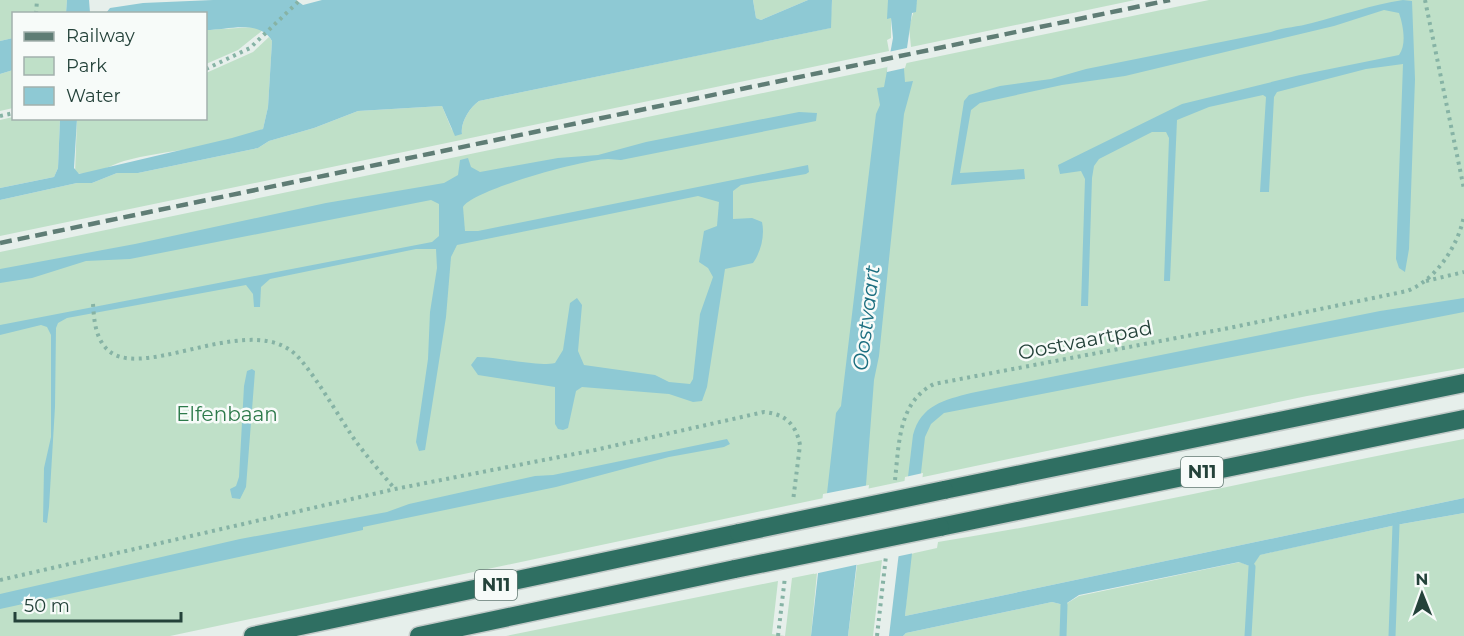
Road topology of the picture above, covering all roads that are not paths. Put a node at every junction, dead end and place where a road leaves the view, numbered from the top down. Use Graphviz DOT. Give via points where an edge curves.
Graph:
graph roads {
  1 [pos="1464,383"];
  2 [pos="1464,419"];
  3 [pos="253,636"];
  4 [pos="419,636"];
  1 -- 3 [label="highway, N11, bridge"];
  2 -- 4 [label="highway, N11, bridge"];
}
